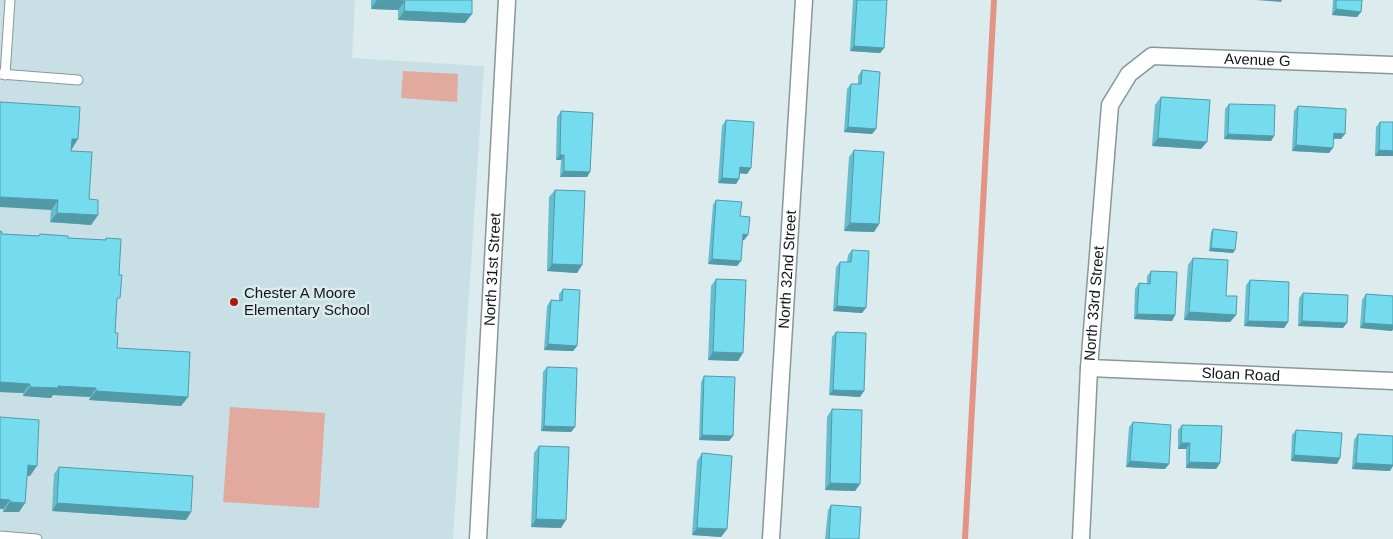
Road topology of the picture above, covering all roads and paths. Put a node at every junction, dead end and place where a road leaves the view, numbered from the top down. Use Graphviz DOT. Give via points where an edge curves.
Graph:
graph roads {
  1 [pos="10,0"];
  2 [pos="508,0"];
  3 [pos="804,0"];
  4 [pos="1393,64"];
  5 [pos="3,74"];
  6 [pos="1129,74"];
  7 [pos="78,80"];
  8 [pos="1089,368"];
  9 [pos="1393,381"];
  10 [pos="0,536"];
  11 [pos="37,539"];
  12 [pos="478,539"];
  13 [pos="771,539"];
  14 [pos="1081,539"];
  1 -- 5 [label="lane"];
  2 -- 12 [label="street, North 31st Street"];
  3 -- 13 [label="street, North 32nd Street"];
  4 -- 6 [label="street, Avenue G" via="1152,56"];
  5 -- 7 [label="lane"];
  6 -- 8 [label="street, North 33rd Street" via="1110,105"];
  8 -- 9 [label="street, Sloan Road"];
  8 -- 14 [label="street, North 33rd Street"];
  10 -- 11 [label="lane"];
}
